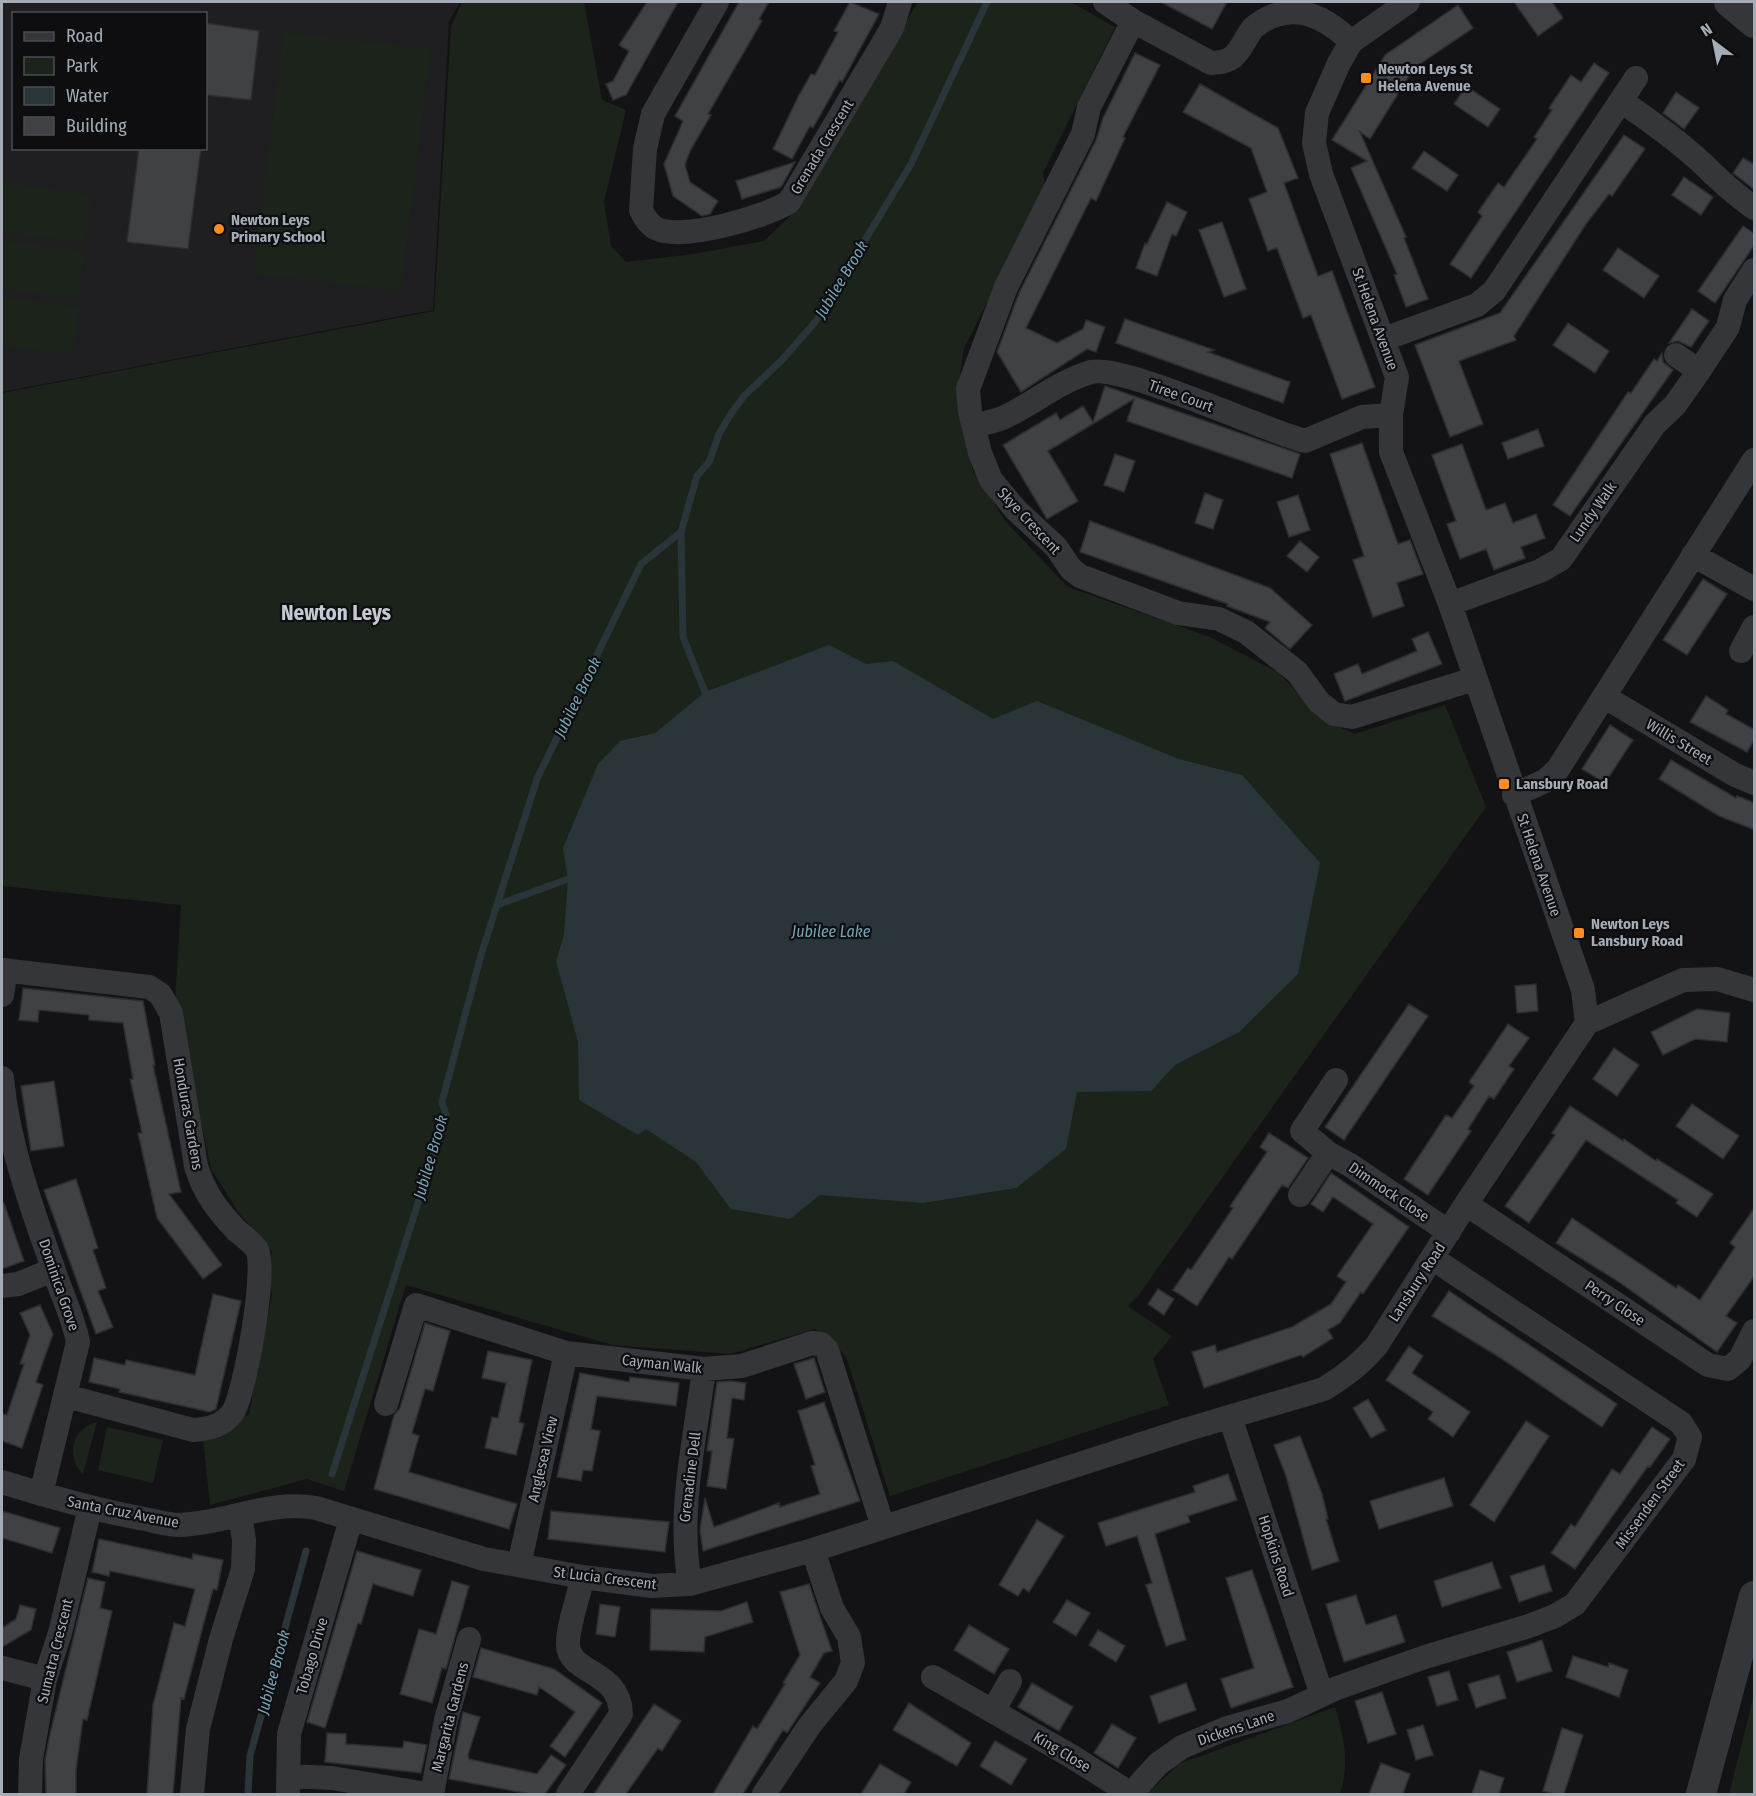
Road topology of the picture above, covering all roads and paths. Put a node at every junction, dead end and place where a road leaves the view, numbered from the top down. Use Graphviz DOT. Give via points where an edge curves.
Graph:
graph roads {
  1 [pos="717,2"];
  2 [pos="900,2"];
  3 [pos="1106,2"];
  4 [pos="1408,2"];
  5 [pos="1729,2"];
  6 [pos="1133,21"];
  7 [pos="1755,23"];
  8 [pos="1351,42"];
  9 [pos="1636,78"];
  10 [pos="1621,101"];
  11 [pos="1755,208"];
  12 [pos="1755,270"];
  13 [pos="1384,339"];
  14 [pos="1676,355"];
  15 [pos="1699,371"];
  16 [pos="1391,415"];
  17 [pos="974,426"];
  18 [pos="1755,460"];
  19 [pos="1694,555"];
  20 [pos="1755,589"];
  21 [pos="1450,604"];
  22 [pos="1755,627"];
  23 [pos="1741,651"];
  24 [pos="1474,679"];
  25 [pos="1605,697"];
  26 [pos="1755,783"];
  27 [pos="1514,795"];
  28 [pos="4,970"];
  29 [pos="1755,990"];
  30 [pos="2,995"];
  31 [pos="1587,1023"];
  32 [pos="2,1078"];
  33 [pos="1336,1080"];
  34 [pos="3,1115"];
  35 [pos="1328,1153"];
  36 [pos="1300,1195"];
  37 [pos="1466,1204"];
  38 [pos="1449,1232"];
  39 [pos="1432,1258"];
  40 [pos="53,1270"];
  41 [pos="2,1286"];
  42 [pos="1755,1331"];
  43 [pos="566,1353"];
  44 [pos="704,1369"];
  45 [pos="66,1396"];
  46 [pos="386,1404"];
  47 [pos="1230,1417"];
  48 [pos="2,1482"];
  49 [pos="996,1492"];
  50 [pos="40,1494"];
  51 [pos="316,1508"];
  52 [pos="90,1509"];
  53 [pos="240,1515"];
  54 [pos="351,1519"];
  55 [pos="883,1527"];
  56 [pos="813,1550"];
  57 [pos="519,1565"];
  58 [pos="583,1577"];
  59 [pos="690,1584"];
  60 [pos="1755,1596"];
  61 [pos="470,1639"];
  62 [pos="2,1668"];
  63 [pos="933,1677"];
  64 [pos="45,1679"];
  65 [pos="1010,1681"];
  66 [pos="1322,1695"];
  67 [pos="993,1711"];
  68 [pos="289,1785"];
  69 [pos="30,1794"];
  70 [pos="192,1794"];
  71 [pos="426,1794"];
  72 [pos="432,1794"];
  73 [pos="568,1794"];
  74 [pos="764,1794"];
  75 [pos="1131,1794"];
  76 [pos="1701,1794"];
  1 -- 2 [label="street, Grenada Crescent" via="653,114 645,149 641,210 656,228 713,228 778,209 789,202 892,28"];
  3 -- 6 [label="street"];
  4 -- 8 [label="street"];
  5 -- 7 [label="street"];
  6 -- 8 [label="street" via="1210,63 1224,62 1238,54 1266,12 1283,4 1301,4 1324,16"];
  6 -- 17 [label="street, Skye Crescent" via="1089,107 1083,134 1006,287 968,389"];
  8 -- 13 [label="street, St Helena Avenue" via="1317,113 1314,143 1321,174"];
  9 -- 10 [label="street"];
  10 -- 11 [label="street"];
  10 -- 13 [label="street" via="1494,291 1477,305"];
  12 -- 15 [label="street, Lundy Walk" via="1735,300 1728,327"];
  13 -- 16 [label="street, St Helena Avenue" via="1397,377"];
  14 -- 15 [label="street"];
  15 -- 21 [label="street, Lundy Walk" via="1675,405 1655,424 1561,559 1540,571"];
  16 -- 17 [label="street, Tiree Court" via="1362,417 1305,441 1161,388 1110,372 1093,372 1065,383 1004,418"];
  16 -- 21 [label="street, St Helena Avenue" via="1391,452"];
  17 -- 24 [label="street, Skye Crescent" via="991,480 1056,547 1071,569 1080,576 1178,613 1219,619 1246,632 1297,672 1319,702 1334,714 1352,717"];
  18 -- 19 [label="street"];
  19 -- 20 [label="street"];
  19 -- 25 [label="street"];
  21 -- 24 [label="street, St Helena Avenue"];
  22 -- 23 [label="street"];
  24 -- 27 [label="street, St Helena Avenue"];
  25 -- 26 [label="street, Willis Street" via="1735,775"];
  25 -- 27 [label="street" via="1558,769 1545,781"];
  27 -- 31 [label="street, St Helena Avenue" via="1583,990"];
  28 -- 30 [label="street"];
  28 -- 45 [label="street, Honduras Gardens" via="149,987 160,993 171,1013 203,1188 220,1213 257,1251 261,1282 240,1397 225,1421 209,1429 193,1430"];
  29 -- 31 [label="street" via="1717,979 1683,980"];
  31 -- 37 [label="street, Lansbury Road"];
  32 -- 34 [label="street, Dominica Grove"];
  33 -- 35 [label="street, Dimmock Close" via="1302,1131"];
  34 -- 40 [label="street, Dominica Grove"];
  35 -- 36 [label="street"];
  35 -- 38 [label="street, Dimmock Close"];
  37 -- 38 [label="street, Lansbury Road"];
  37 -- 42 [label="street, Perry Close" via="1708,1365 1728,1368 1740,1359"];
  38 -- 39 [label="street, Lansbury Road"];
  39 -- 47 [label="street, Lansbury Road" via="1360,1365 1324,1389"];
  39 -- 66 [label="street, Missenden Street" via="1681,1423 1690,1437 1684,1459 1575,1604 1529,1626 1425,1657"];
  40 -- 41 [label="street"];
  40 -- 45 [label="street, Dominica Grove" via="78,1342"];
  43 -- 44 [label="street, Cayman Walk"];
  43 -- 46 [label="street, Cayman Walk" via="416,1305"];
  43 -- 57 [label="street, Anglesea View"];
  44 -- 55 [label="street, Cayman Walk" via="742,1366 812,1343 821,1344 827,1350"];
  44 -- 59 [label="street, Grenadine Dell" via="684,1518"];
  45 -- 50 [label="street, Dominica Grove"];
  47 -- 49 [label="street, Lansbury Road"];
  47 -- 66 [label="street, Hopkins Road"];
  48 -- 50 [label="street, Santa Cruz Avenue"];
  49 -- 55 [label="street, St Lucia Crescent"];
  50 -- 52 [label="street, Santa Cruz Avenue"];
  51 -- 53 [label="street, Santa Cruz Avenue" via="282,1504"];
  51 -- 54 [label="street, St Lucia Crescent"];
  52 -- 53 [label="street, Santa Cruz Avenue" via="178,1525"];
  52 -- 64 [label="street, Sumatra Crescent"];
  53 -- 70 [label="street" via="243,1569 198,1729"];
  54 -- 57 [label="street, St Lucia Crescent" via="484,1559"];
  54 -- 68 [label="street, Tobago Drive" via="289,1734"];
  55 -- 56 [label="street, St Lucia Crescent"];
  56 -- 59 [label="street, St Lucia Crescent"];
  56 -- 74 [label="street" via="832,1608 849,1636 853,1663 846,1681 810,1725"];
  57 -- 58 [label="street, St Lucia Crescent"];
  58 -- 59 [label="street, St Lucia Crescent" via="652,1586"];
  58 -- 73 [label="street" via="568,1646 574,1658 612,1686 621,1698 621,1714"];
  60 -- 76 [label="street"];
  61 -- 72 [label="street, Margarita Gardens" via="446,1720"];
  62 -- 64 [label="street"];
  63 -- 67 [label="street, King Close"];
  64 -- 69 [label="street, Sumatra Crescent" via="31,1759"];
  65 -- 67 [label="street"];
  66 -- 75 [label="street, Dickens Lane" via="1182,1748 1158,1764"];
  67 -- 75 [label="street, King Close"];
  68 -- 71 [label="street" via="332,1778"];
}
